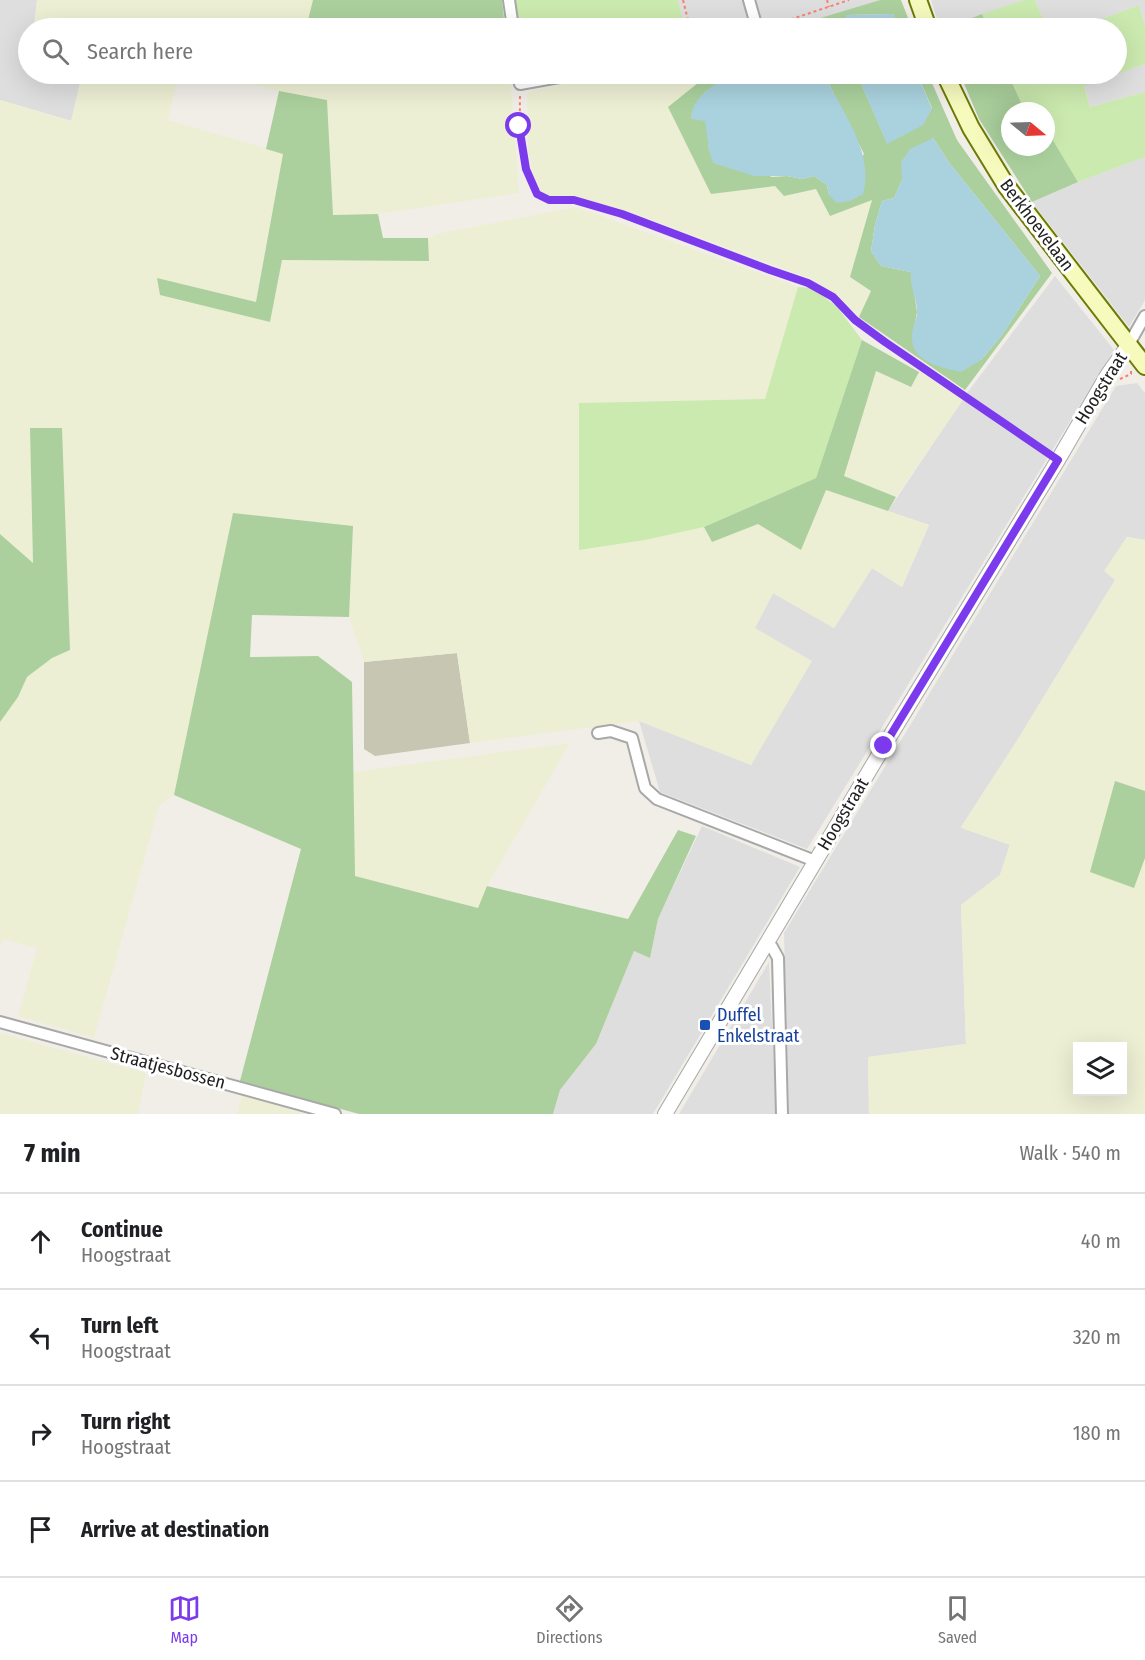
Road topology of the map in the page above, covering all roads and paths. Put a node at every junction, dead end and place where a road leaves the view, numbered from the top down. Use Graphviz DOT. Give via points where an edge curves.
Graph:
graph roads {
  1 [pos="509,0"];
  2 [pos="683,0"];
  3 [pos="749,0"];
  4 [pos="827,0"];
  5 [pos="849,0"];
  6 [pos="918,0"];
  7 [pos="829,7"];
  8 [pos="512,18"];
  9 [pos="688,18"];
  10 [pos="754,18"];
  11 [pos="794,18"];
  12 [pos="924,18"];
  13 [pos="520,84"];
  14 [pos="950,84"];
  15 [pos="1145,316"];
  16 [pos="1129,344"];
  17 [pos="1145,366"];
  18 [pos="1058,460"];
  19 [pos="598,733"];
  20 [pos="815,861"];
  21 [pos="767,944"];
  22 [pos="0,1022"];
  23 [pos="335,1114"];
  24 [pos="665,1114"];
  25 [pos="782,1114"];
  1 -- 8 [label="street"];
  2 -- 9 [label="path"];
  3 -- 10 [label="street"];
  4 -- 7 [label="path"];
  5 -- 7 [label="path"];
  6 -- 12 [label="main road"];
  7 -- 11 [label="path"];
  13 -- 18 [label="path" via="519,126 526,169 537,194 549,200 574,200 622,214 808,283 833,297 885,342"];
  14 -- 16 [label="main road, Berkhoevelaan" via="1007,187"];
  15 -- 16 [label="street, Hoogstraat"];
  16 -- 17 [label="main road, Berkhoevelaan"];
  16 -- 18 [label="street, Hoogstraat"];
  18 -- 20 [label="street, Hoogstraat"];
  19 -- 20 [label="street, Hoogstraat" via="610,731 632,738 645,788 657,799"];
  20 -- 21 [label="street, Hoogstraat"];
  21 -- 24 [label="street, Hoogstraat"];
  21 -- 25 [label="street" via="778,958"];
  22 -- 23 [label="street, Straatjesbossen"];
}
